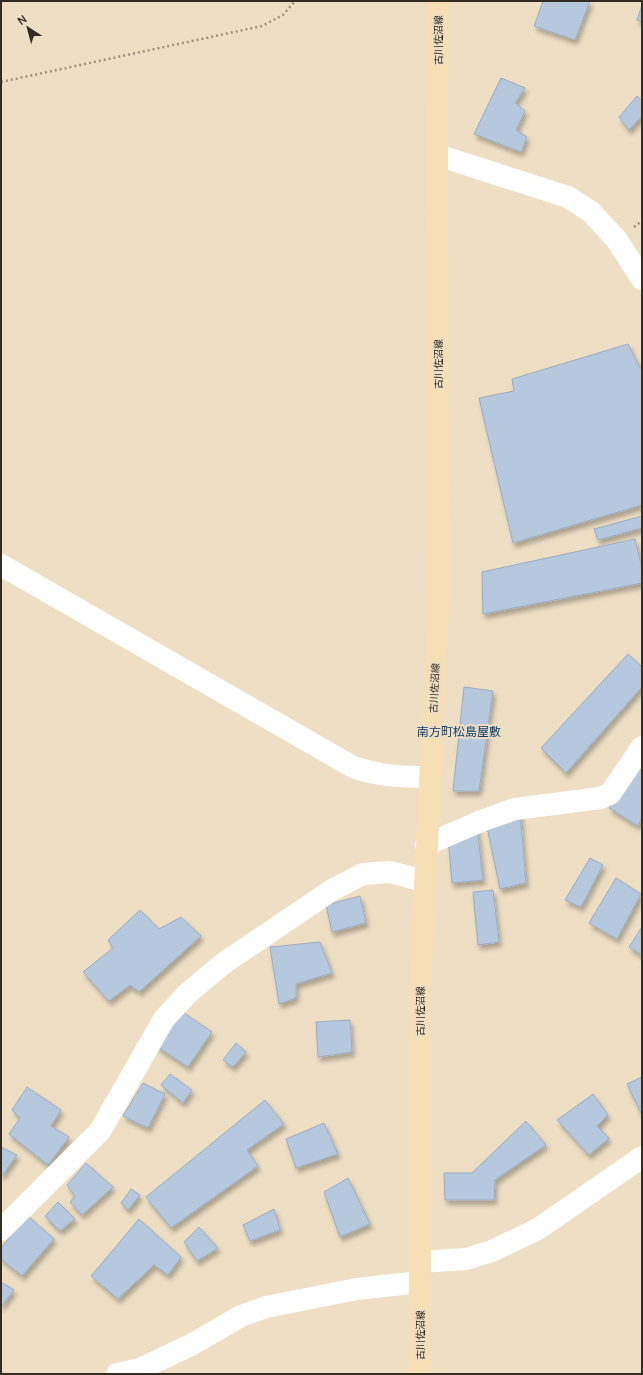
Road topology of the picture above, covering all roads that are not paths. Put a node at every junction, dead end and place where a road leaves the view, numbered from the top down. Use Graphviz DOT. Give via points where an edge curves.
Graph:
graph roads {
  1 [pos="438,1"];
  2 [pos="437,155"];
  3 [pos="642,279"];
  4 [pos="1,565"];
  5 [pos="642,747"];
  6 [pos="429,777"];
  7 [pos="426,845"];
  8 [pos="424,881"];
  9 [pos="641,1161"];
  10 [pos="1,1230"];
  11 [pos="420,1272"];
  12 [pos="117,1374"];
  13 [pos="420,1374"];
  1 -- 2 [label="main road, 古川佐沼線"];
  2 -- 3 [label="street" via="568,197 591,212 612,234"];
  2 -- 6 [label="main road, 古川佐沼線" via="439,595"];
  4 -- 6 [label="street" via="353,767 375,774"];
  5 -- 7 [label="street" via="610,794 600,798 515,809"];
  6 -- 7 [label="main road, 古川佐沼線"];
  7 -- 8 [label="main road, 古川佐沼線"];
  8 -- 10 [label="street" via="390,872 363,874 332,890 224,963 188,993 164,1020 100,1131"];
  8 -- 11 [label="main road, 古川佐沼線" via="420,991"];
  9 -- 11 [label="street" via="538,1229 492,1251"];
  11 -- 12 [label="street" via="357,1289 266,1307 241,1316 191,1345 152,1363"];
  11 -- 13 [label="main road, 古川佐沼線"];
}
